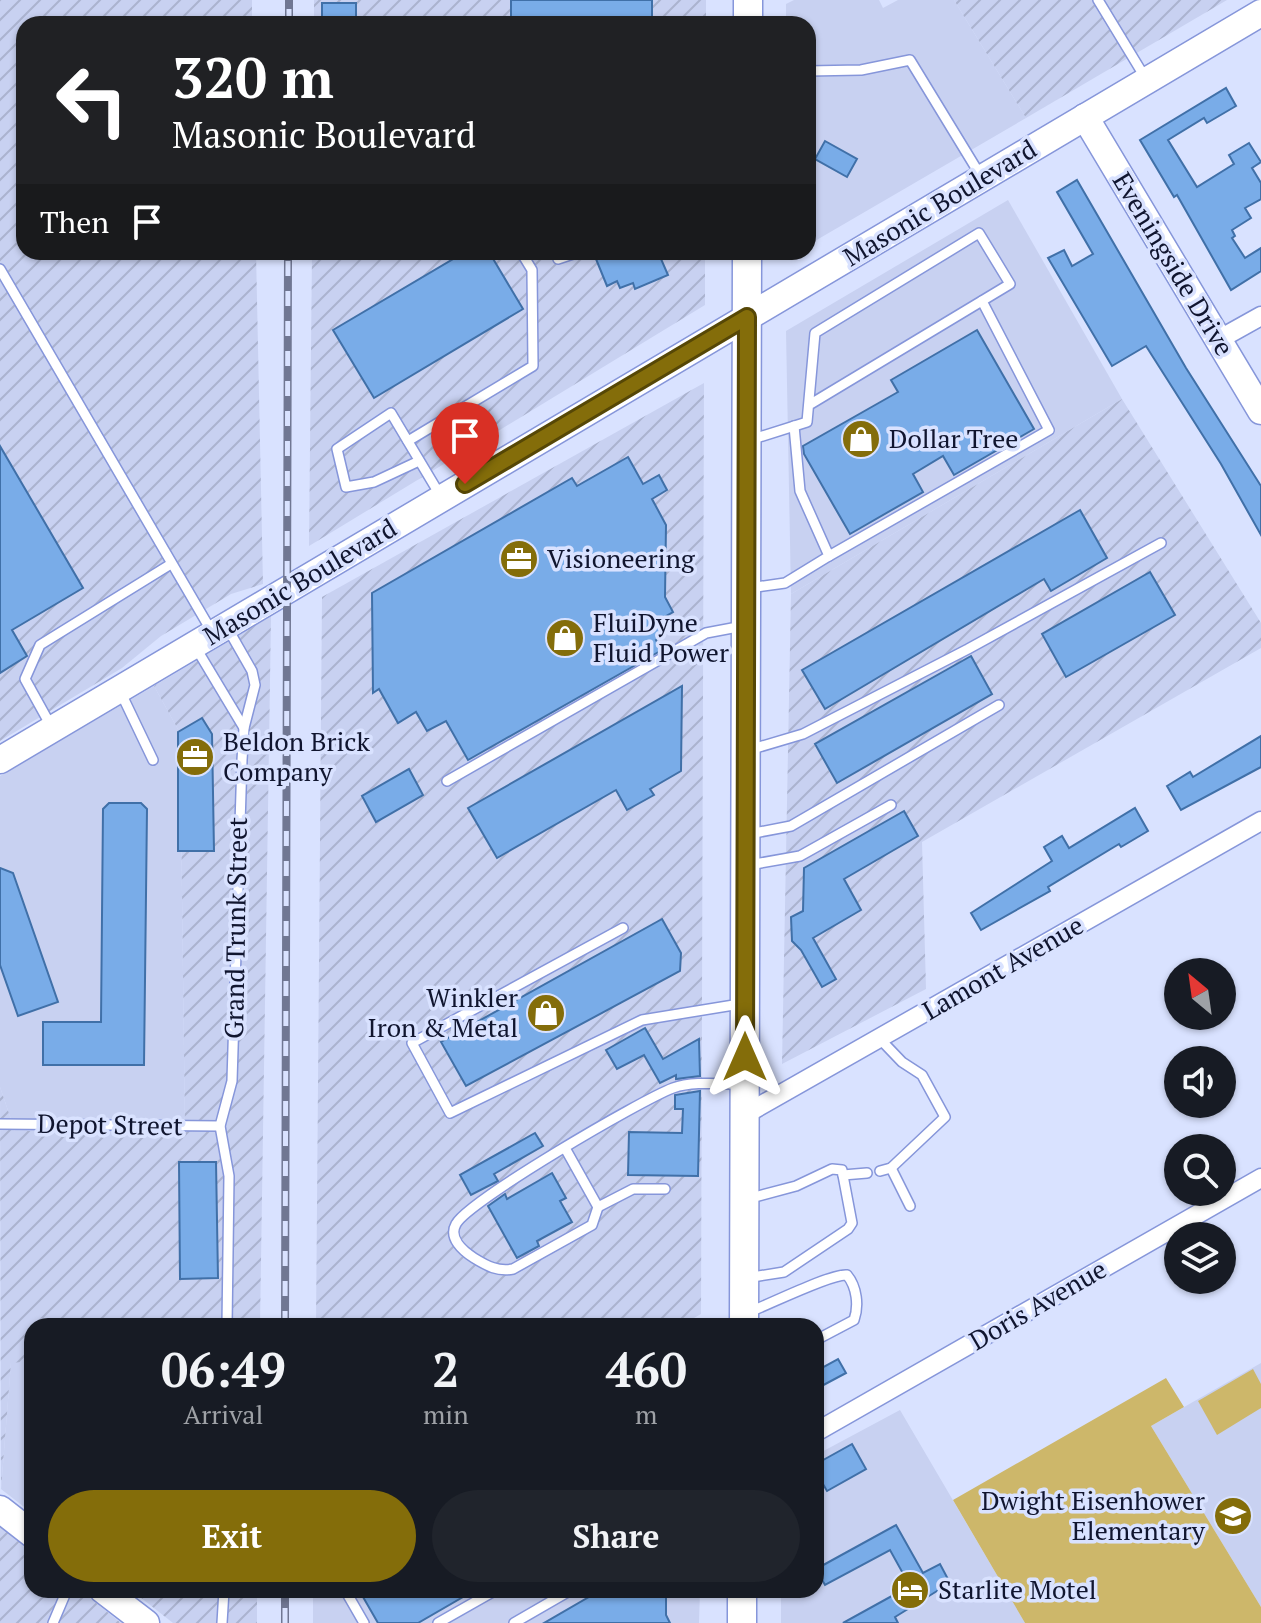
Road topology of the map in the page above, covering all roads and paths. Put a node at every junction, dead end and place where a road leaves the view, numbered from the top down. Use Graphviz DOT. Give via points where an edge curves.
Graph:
graph roads {
  1 [pos="1098,0"];
  2 [pos="1261,13"];
  3 [pos="816,71"];
  4 [pos="1147,81"];
  5 [pos="1085,117"];
  6 [pos="982,178"];
  7 [pos="526,260"];
  8 [pos="747,260"];
  9 [pos="0,269"];
  10 [pos="982,301"];
  11 [pos="1261,316"];
  12 [pos="747,317"];
  13 [pos="1218,340"];
  14 [pos="809,405"];
  15 [pos="1261,411"];
  16 [pos="794,426"];
  17 [pos="408,441"];
  18 [pos="747,441"];
  19 [pos="419,461"];
  20 [pos="442,498"];
  21 [pos="1161,543"];
  22 [pos="829,556"];
  23 [pos="171,564"];
  24 [pos="746,589"];
  25 [pos="746,626"];
  26 [pos="211,635"];
  27 [pos="119,689"];
  28 [pos="999,705"];
  29 [pos="244,728"];
  30 [pos="52,729"];
  31 [pos="746,751"];
  32 [pos="0,760"];
  33 [pos="153,760"];
  34 [pos="447,781"];
  35 [pos="891,805"];
  36 [pos="1261,821"];
  37 [pos="745,834"];
  38 [pos="745,865"];
  39 [pos="623,928"];
  40 [pos="745,1003"];
  41 [pos="879,1038"];
  42 [pos="745,1084"];
  43 [pos="744,1115"];
  44 [pos="0,1124"];
  45 [pos="220,1126"];
  46 [pos="565,1148"];
  47 [pos="891,1168"];
  48 [pos="880,1171"];
  49 [pos="867,1173"];
  50 [pos="843,1175"];
  51 [pos="1261,1178"];
  52 [pos="665,1189"];
  53 [pos="744,1200"];
  54 [pos="910,1206"];
  55 [pos="598,1207"];
  56 [pos="744,1279"];
  57 [pos="227,1318"];
  58 [pos="744,1318"];
  59 [pos="748,1318"];
  60 [pos="824,1336"];
  61 [pos="824,1427"];
  62 [pos="0,1509"];
  63 [pos="24,1528"];
  64 [pos="64,1598"];
  65 [pos="113,1598"];
  66 [pos="224,1598"];
  67 [pos="350,1598"];
  68 [pos="482,1598"];
  69 [pos="557,1598"];
  70 [pos="742,1598"];
  71 [pos="53,1623"];
  72 [pos="146,1623"];
  73 [pos="222,1623"];
  74 [pos="364,1623"];
  75 [pos="438,1623"];
  76 [pos="514,1623"];
  77 [pos="742,1623"];
  1 -- 4 [label="lane"];
  2 -- 4 [label="street, Masonic Boulevard"];
  3 -- 6 [label="lane" via="861,70 910,60"];
  4 -- 5 [label="street, Masonic Boulevard"];
  5 -- 6 [label="street, Masonic Boulevard"];
  5 -- 13 [label="street, Eveningside Drive"];
  6 -- 12 [label="street, Masonic Boulevard"];
  7 -- 17 [label="lane" via="532,270 533,366"];
  8 -- 12 [label="main road"];
  9 -- 23 [label="lane"];
  10 -- 14 [label="lane"];
  10 -- 14 [label="lane" via="1010,284 979,233 815,333"];
  10 -- 22 [label="lane" via="1049,430"];
  11 -- 13 [label="street"];
  12 -- 18 [label="main road"];
  12 -- 20 [label="street, Masonic Boulevard"];
  13 -- 15 [label="street, Eveningside Drive"];
  14 -- 16 [label="lane" via="807,422"];
  16 -- 18 [label="lane"];
  16 -- 22 [label="lane" via="800,491"];
  17 -- 19 [label="lane"];
  17 -- 19 [label="lane" via="391,413 337,449 346,487 374,482"];
  18 -- 24 [label="main road"];
  19 -- 20 [label="lane"];
  20 -- 26 [label="street, Masonic Boulevard"];
  21 -- 31 [label="lane" via="803,734"];
  22 -- 24 [label="lane" via="785,583"];
  23 -- 26 [label="lane"];
  23 -- 30 [label="lane" via="39,647 25,679"];
  24 -- 25 [label="main road"];
  25 -- 31 [label="main road"];
  25 -- 34 [label="lane" via="706,633"];
  26 -- 27 [label="street, Masonic Boulevard"];
  26 -- 29 [label="lane"];
  26 -- 29 [label="lane, Grand Trunk Street" via="255,678"];
  27 -- 30 [label="street, Masonic Boulevard"];
  27 -- 33 [label="lane"];
  28 -- 37 [label="lane" via="791,826"];
  29 -- 45 [label="lane, Grand Trunk Street" via="232,1081"];
  30 -- 32 [label="street, Masonic Boulevard"];
  31 -- 37 [label="main road"];
  35 -- 38 [label="lane" via="800,856"];
  36 -- 41 [label="street, Lamont Avenue"];
  37 -- 38 [label="main road"];
  38 -- 40 [label="main road"];
  39 -- 40 [label="lane" via="412,1043 450,1113 642,1020"];
  40 -- 42 [label="main road"];
  41 -- 43 [label="street, Lamont Avenue"];
  41 -- 47 [label="lane" via="922,1075 945,1117"];
  42 -- 43 [label="main road"];
  42 -- 46 [label="lane" via="672,1088"];
  43 -- 53 [label="main road"];
  44 -- 45 [label="lane, Depot Street"];
  45 -- 57 [label="lane" via="229,1176"];
  46 -- 55 [label="lane"];
  46 -- 55 [label="lane" via="466,1211 454,1226 454,1237 462,1250 503,1271 592,1225"];
  47 -- 48 [label="lane"];
  47 -- 54 [label="lane"];
  49 -- 50 [label="lane"];
  50 -- 53 [label="lane" via="832,1169 796,1186"];
  50 -- 56 [label="lane" via="852,1223 848,1229 784,1272"];
  51 -- 61 [label="street, Doris Avenue"];
  52 -- 55 [label="lane" via="633,1189"];
  53 -- 56 [label="main road"];
  56 -- 58 [label="main road"];
  59 -- 60 [label="lane" via="826,1277 847,1275 858,1309 854,1320"];
  62 -- 63 [label="street"];
  64 -- 71 [label="lane"];
  65 -- 72 [label="street"];
  66 -- 73 [label="lane"];
  67 -- 74 [label="lane"];
  68 -- 75 [label="lane"];
  69 -- 76 [label="lane"];
  70 -- 77 [label="main road"];
}
